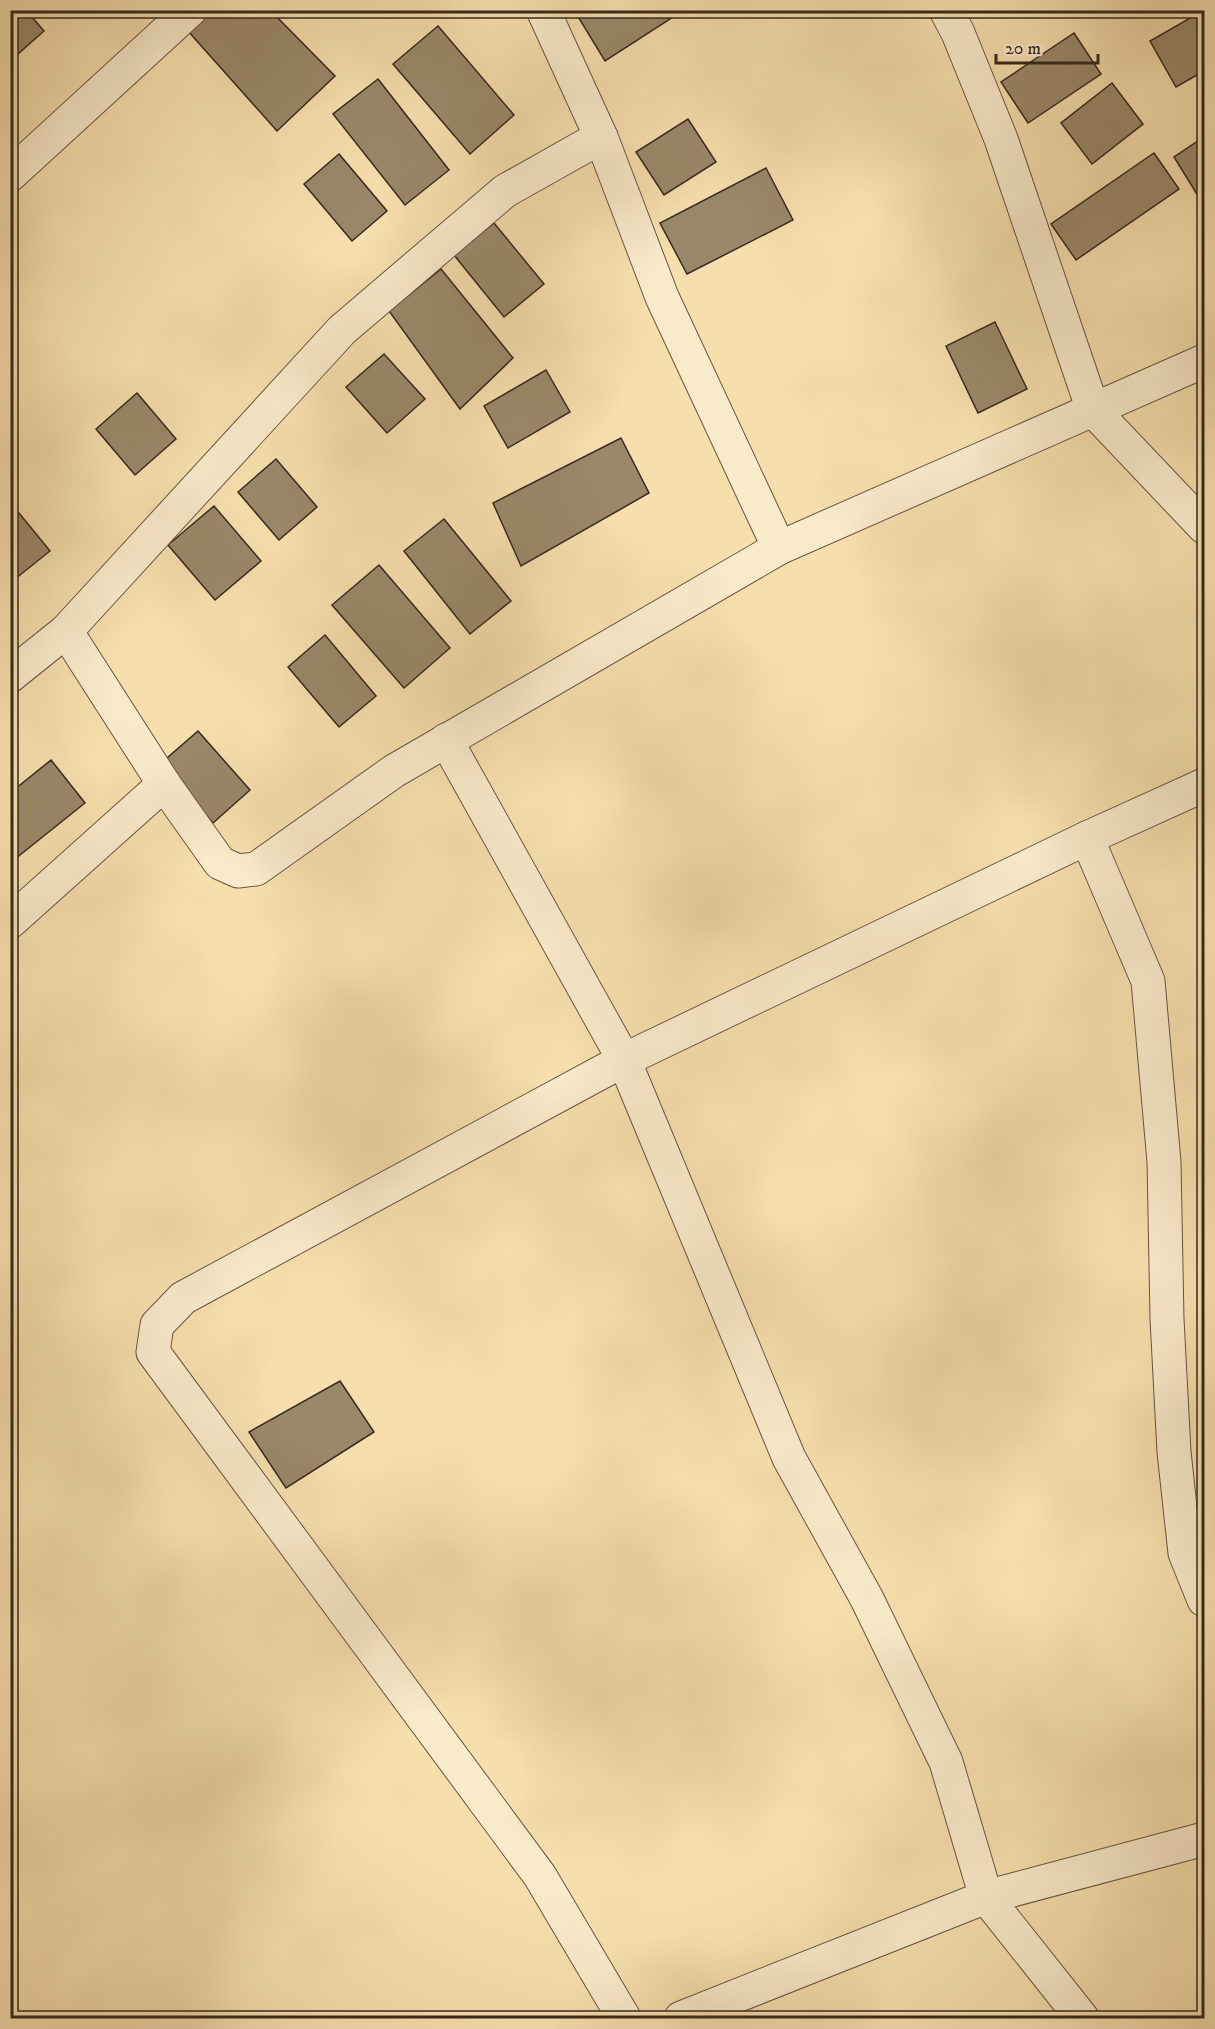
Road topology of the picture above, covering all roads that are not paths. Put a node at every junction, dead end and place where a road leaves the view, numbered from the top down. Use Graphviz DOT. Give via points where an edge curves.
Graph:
graph roads {
  1 [pos="190,10"];
  2 [pos="543,10"];
  3 [pos="946,10"];
  4 [pos="601,137"];
  5 [pos="10,175"];
  6 [pos="1204,361"];
  7 [pos="1093,410"];
  8 [pos="1204,527"];
  9 [pos="778,548"];
  10 [pos="66,631"];
  11 [pos="10,676"];
  12 [pos="446,741"];
  13 [pos="164,784"];
  14 [pos="1204,785"];
  15 [pos="1087,838"];
  16 [pos="10,922"];
  17 [pos="624,1060"];
  18 [pos="1204,1600"];
  19 [pos="1204,1839"];
  20 [pos="986,1896"];
  21 [pos="624,2019"];
  22 [pos="681,2019"];
  23 [pos="1082,2019"];
  1 -- 5 [label="street"];
  2 -- 4 [label="street"];
  3 -- 7 [label="street" via="1002,139"];
  4 -- 9 [label="street" via="662,297"];
  4 -- 10 [label="street" via="506,191 342,330"];
  6 -- 7 [label="street"];
  7 -- 8 [label="street"];
  7 -- 9 [label="street"];
  9 -- 12 [label="street"];
  10 -- 11 [label="street"];
  10 -- 13 [label="street"];
  12 -- 13 [label="street" via="394,771 256,869 238,871 220,863"];
  12 -- 17 [label="street"];
  13 -- 16 [label="street"];
  14 -- 15 [label="street"];
  15 -- 17 [label="street"];
  15 -- 18 [label="street" via="1148,981 1164,1162 1174,1452 1185,1553"];
  17 -- 20 [label="street" via="789,1458 867,1599 946,1762"];
  17 -- 21 [label="street" via="183,1298 157,1325 153,1352 540,1876"];
  19 -- 20 [label="street"];
  20 -- 22 [label="street"];
  20 -- 23 [label="street"];
}
